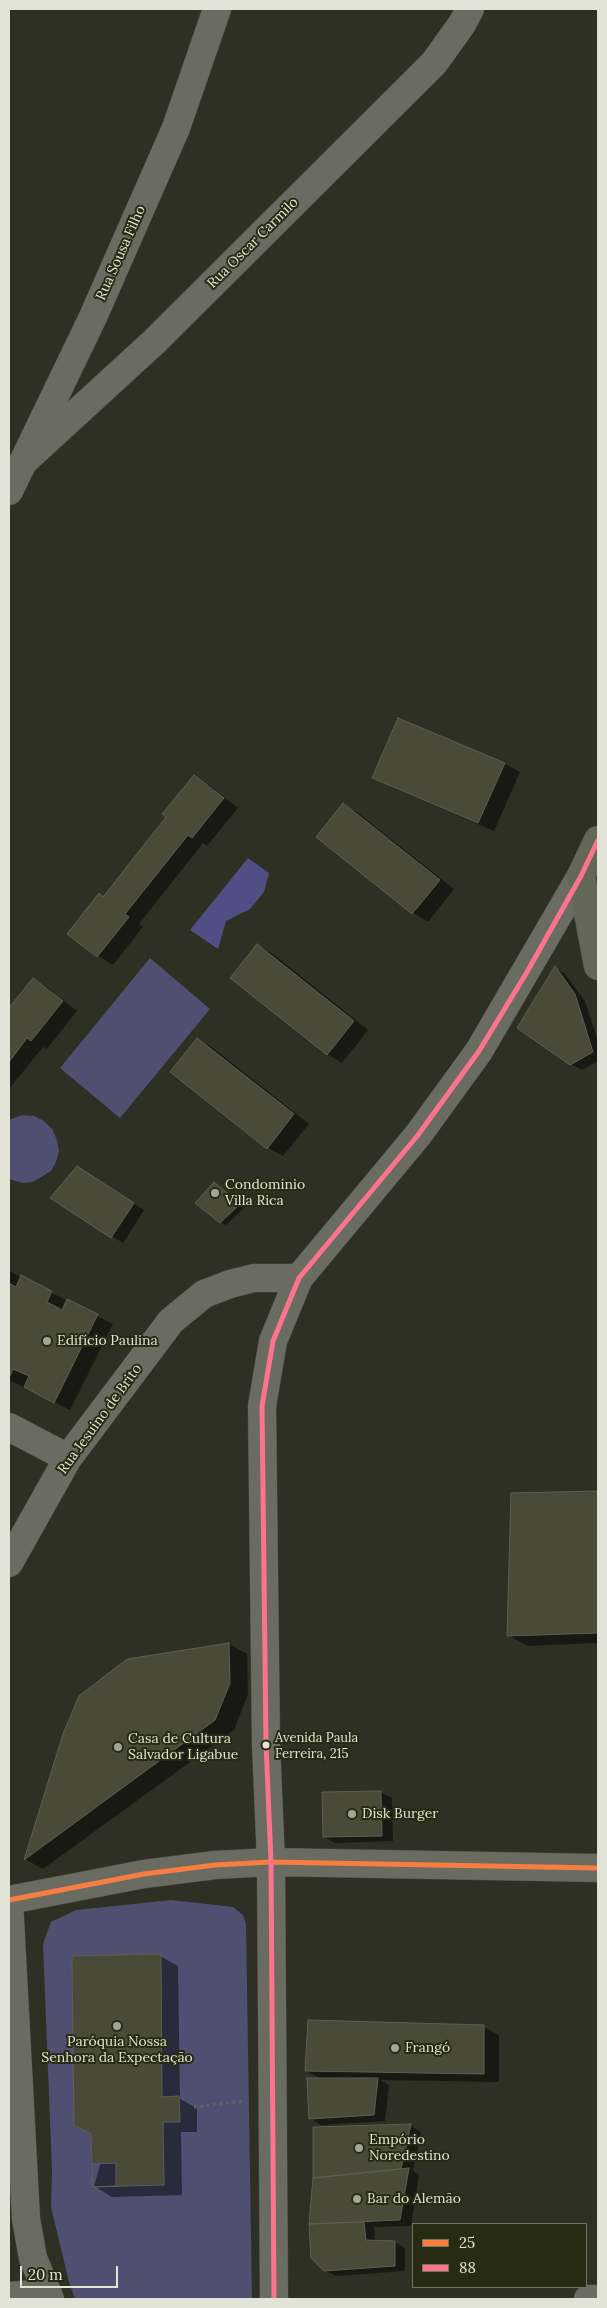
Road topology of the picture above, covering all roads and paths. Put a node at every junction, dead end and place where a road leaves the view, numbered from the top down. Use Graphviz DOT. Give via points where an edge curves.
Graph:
graph roads {
  1 [pos="217,9"];
  2 [pos="470,9"];
  3 [pos="22,463"];
  4 [pos="9,491"];
  5 [pos="598,840"];
  6 [pos="581,876"];
  7 [pos="598,966"];
  8 [pos="299,1278"];
  9 [pos="9,1427"];
  10 [pos="68,1458"];
  11 [pos="9,1564"];
  12 [pos="271,1862"];
  13 [pos="598,1868"];
  14 [pos="9,1900"];
  15 [pos="247,2101"];
  16 [pos="194,2107"];
  17 [pos="9,2296"];
  18 [pos="49,2296"];
  19 [pos="274,2299"];
  20 [pos="588,2299"];
  21 [pos="598,2299"];
  1 -- 3 [label="street, Rua Sousa Filho" via="176,128 93,317"];
  2 -- 3 [label="street, Rua Oscar Carmilo" via="434,63 155,341"];
  3 -- 4 [label="street, Rua Sousa Filho"];
  5 -- 6 [label="main road"];
  6 -- 7 [label="main road"];
  6 -- 8 [label="street" via="479,1051 418,1136"];
  8 -- 10 [label="street, Rua Jesuino de Brito" via="254,1278 204,1294 171,1321"];
  8 -- 12 [label="street" via="273,1341 262,1406 266,1744"];
  9 -- 10 [label="street"];
  10 -- 11 [label="street, Rua Jesuino de Brito"];
  12 -- 13 [label="street"];
  12 -- 14 [label="street" via="144,1874"];
  12 -- 19 [label="street"];
  14 -- 18 [label="street" via="26,2219 33,2258"];
  15 -- 16 [label="path"];
  17 -- 18 [label="street"];
  20 -- 21 [label="street"];
}
